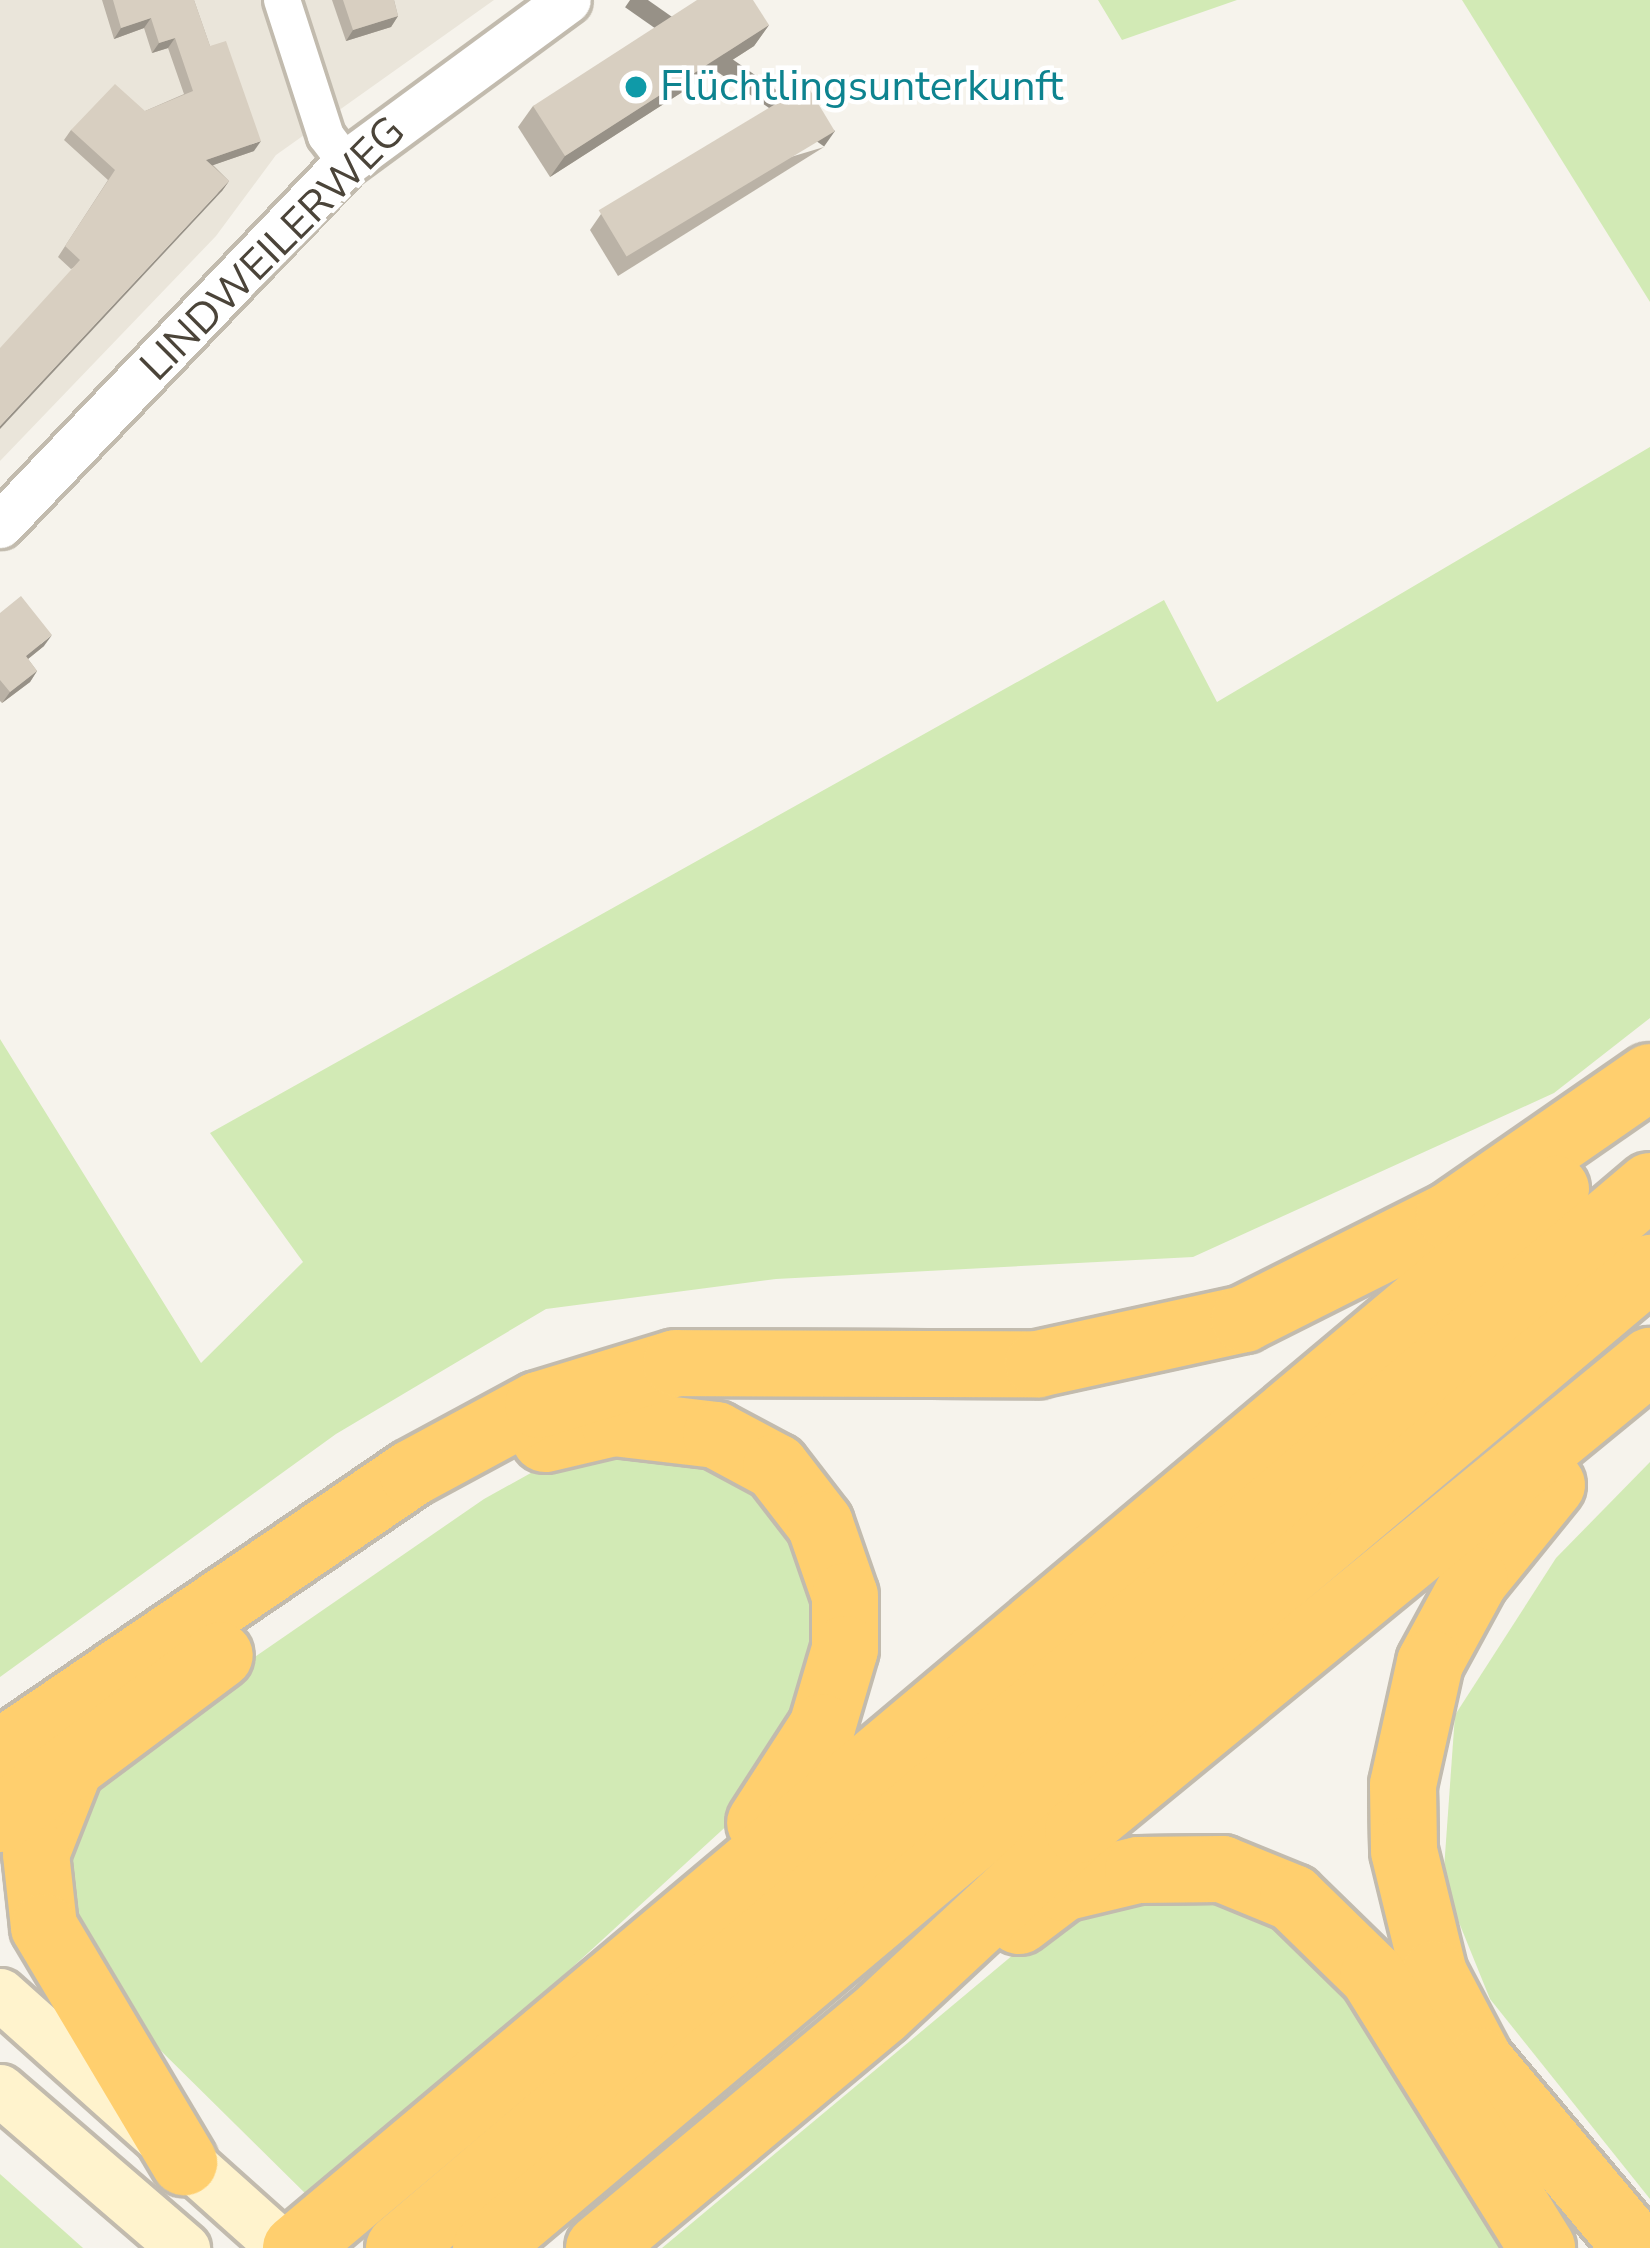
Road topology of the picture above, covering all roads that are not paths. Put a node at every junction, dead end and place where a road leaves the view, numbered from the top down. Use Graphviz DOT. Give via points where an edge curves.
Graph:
graph roads {
  1 [pos="282,0"];
  2 [pos="568,0"];
  3 [pos="346,163"];
  4 [pos="0,524"];
  5 [pos="1650,1077"];
  6 [pos="1650,1110"];
  7 [pos="1650,1186"];
  8 [pos="1650,1268"];
  9 [pos="1650,1361"];
  10 [pos="1650,1381"];
  11 [pos="1099,1737"];
  12 [pos="0,1753"];
  13 [pos="69,1770"];
  14 [pos="0,1819"];
  15 [pos="694,1906"];
  16 [pos="0,1994"];
  17 [pos="845,2044"];
  18 [pos="0,2090"];
  19 [pos="184,2162"];
  20 [pos="306,2236"];
  21 [pos="184,2248"];
  22 [pos="399,2248"];
  23 [pos="486,2248"];
  24 [pos="598,2248"];
  25 [pos="1541,2248"];
  26 [pos="1637,2248"];
  1 -- 3 [label="street" via="326,136"];
  2 -- 3 [label="street, LINDWEILERWEG"];
  3 -- 4 [label="street, LINDWEILERWEG"];
  5 -- 12 [label="highway" via="1431,1227 1225,1324 1038,1364 676,1363 538,1406 412,1473"];
  6 -- 15 [label="highway"];
  7 -- 22 [label="highway"];
  8 -- 11 [label="highway"];
  9 -- 17 [label="highway" via="1078,1830"];
  10 -- 26 [label="highway" via="1459,1605 1430,1663 1403,1785 1414,1915 1449,2005 1511,2106"];
  11 -- 17 [label="highway"];
  11 -- 23 [label="highway"];
  13 -- 14 [label="highway"];
  13 -- 15 [label="highway" via="501,1459 614,1423 716,1435 776,1467 807,1502 840,1572 845,1649 827,1714 788,1786"];
  13 -- 19 [label="highway" via="36,1854 44,1928"];
  15 -- 20 [label="highway"];
  16 -- 19 [label="main road"];
  17 -- 24 [label="highway"];
  17 -- 25 [label="highway" via="1063,1888 1191,1865 1246,1876 1320,1917 1358,1956"];
  18 -- 21 [label="main road"];
  19 -- 20 [label="main road"];
}
